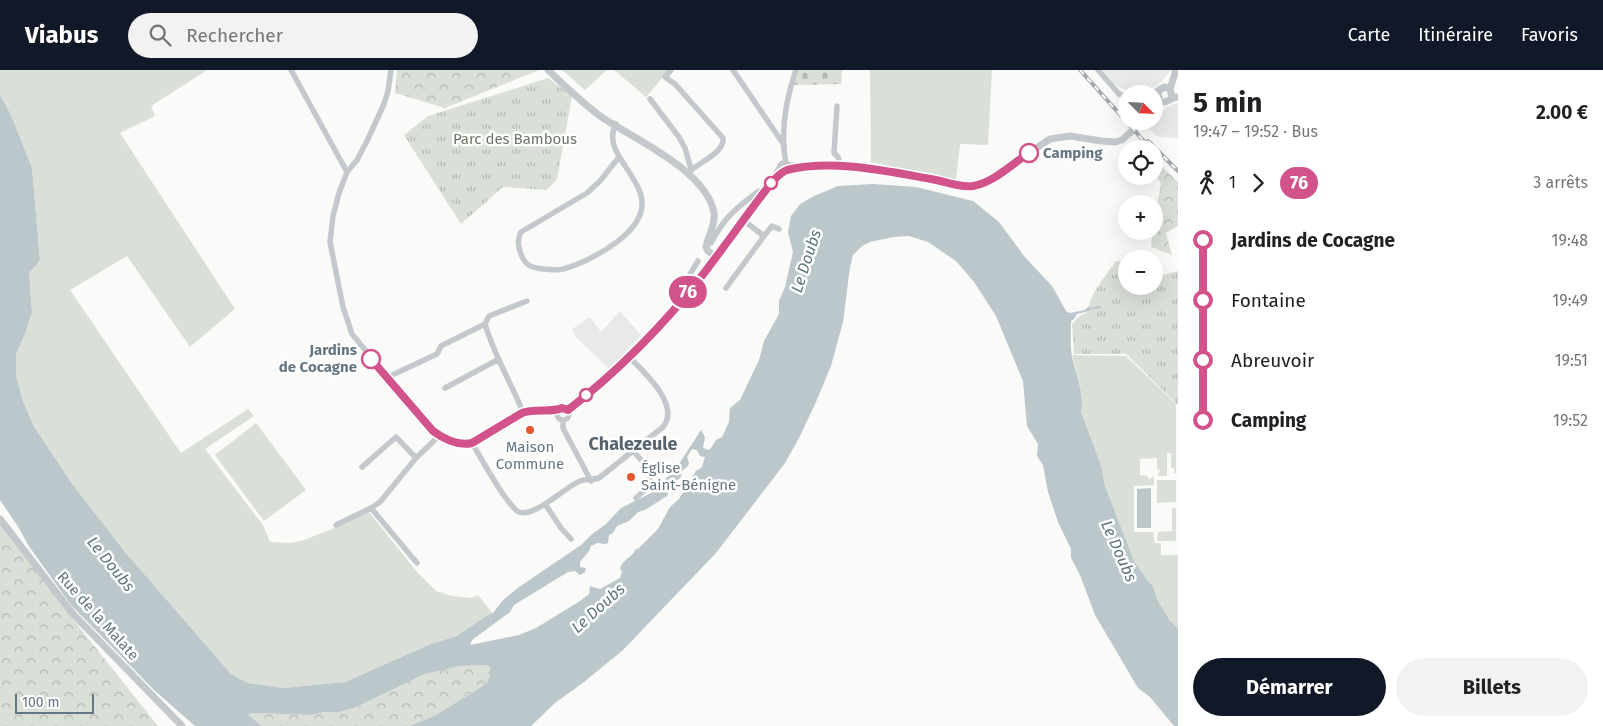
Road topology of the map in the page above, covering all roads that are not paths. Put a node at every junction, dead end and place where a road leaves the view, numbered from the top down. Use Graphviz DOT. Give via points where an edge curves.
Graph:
graph roads {
  1 [pos="291,70"];
  2 [pos="391,70"];
  3 [pos="548,70"];
  4 [pos="671,70"];
  5 [pos="732,70"];
  6 [pos="796,70"];
  7 [pos="1098,70"];
  8 [pos="1175,73"];
  9 [pos="1118,93"];
  10 [pos="1165,94"];
  11 [pos="650,99"];
  12 [pos="837,106"];
  13 [pos="616,124"];
  14 [pos="1133,130"];
  15 [pos="784,148"];
  16 [pos="619,157"];
  17 [pos="841,166"];
  18 [pos="784,167"];
  19 [pos="690,171"];
  20 [pos="347,172"];
  21 [pos="764,192"];
  22 [pos="743,220"];
  23 [pos="779,229"];
  24 [pos="764,236"];
  25 [pos="711,243"];
  26 [pos="716,257"];
  27 [pos="698,261"];
  28 [pos="691,288"];
  29 [pos="726,288"];
  30 [pos="527,301"];
  31 [pos="485,324"];
  32 [pos="629,357"];
  33 [pos="499,359"];
  34 [pos="388,377"];
  35 [pos="445,388"];
  36 [pos="568,410"];
  37 [pos="557,411"];
  38 [pos="523,412"];
  39 [pos="563,420"];
  40 [pos="439,436"];
  41 [pos="472,443"];
  42 [pos="633,451"];
  43 [pos="416,458"];
  44 [pos="362,467"];
  45 [pos="591,481"];
  46 [pos="636,498"];
  47 [pos="545,504"];
  48 [pos="371,508"];
  49 [pos="0,519"];
  50 [pos="336,525"];
  51 [pos="571,538"];
  52 [pos="417,563"];
  53 [pos="182,726"];
  1 -- 20 [label="street"];
  2 -- 20 [label="street" via="384,104 357,160"];
  3 -- 13 [label="street" via="603,117"];
  4 -- 19 [label="street" via="665,77 675,84 724,143"];
  5 -- 15 [label="street"];
  6 -- 15 [label="street" via="787,99"];
  7 -- 9 [label="street"];
  8 -- 10 [label="street"];
  11 -- 19 [label="street" via="680,137"];
  12 -- 17 [label="street" via="834,153"];
  13 -- 16 [label="street" via="612,138"];
  13 -- 19 [label="street"];
  14 -- 17 [label="street" via="1118,141 1101,142 1070,136 1050,139 989,180 974,186"];
  15 -- 18 [label="street"];
  16 -- 16 [label="street" via="636,182 641,196 642,209 631,230 601,252 562,270 533,268 525,264 518,244 521,232 587,194"];
  17 -- 18 [label="street"];
  18 -- 21 [label="street"];
  19 -- 26 [label="street" via="711,203 714,218 706,247"];
  20 -- 34 [label="street" via="330,235 343,307 352,334"];
  21 -- 22 [label="street"];
  21 -- 25 [label="street" via="759,191 732,211"];
  22 -- 24 [label="street"];
  22 -- 26 [label="street"];
  23 -- 24 [label="street" via="772,226"];
  24 -- 29 [label="street"];
  26 -- 28 [label="street"];
  27 -- 28 [label="street" via="686,281"];
  28 -- 32 [label="street"];
  30 -- 31 [label="street" via="489,316"];
  31 -- 33 [label="street"];
  31 -- 34 [label="street" via="441,346 437,354"];
  32 -- 36 [label="street"];
  32 -- 42 [label="street" via="651,380 669,415 663,427"];
  33 -- 35 [label="street"];
  33 -- 38 [label="street"];
  34 -- 40 [label="street"];
  36 -- 37 [label="street" via="562,408"];
  36 -- 39 [label="street" via="569,415"];
  37 -- 38 [label="street"];
  37 -- 39 [label="street"];
  38 -- 41 [label="street"];
  39 -- 45 [label="street"];
  40 -- 41 [label="street" via="462,444"];
  40 -- 43 [label="street"];
  41 -- 47 [label="street" via="513,508 530,512"];
  42 -- 45 [label="street" via="606,474"];
  42 -- 46 [label="street" via="651,478 648,487"];
  43 -- 44 [label="street" via="396,438"];
  43 -- 48 [label="street" via="388,493"];
  45 -- 47 [label="street" via="580,481"];
  47 -- 51 [label="street"];
  48 -- 50 [label="street"];
  48 -- 52 [label="street"];
  49 -- 53 [label="street, Rue de la Malate" via="73,614"];
}
